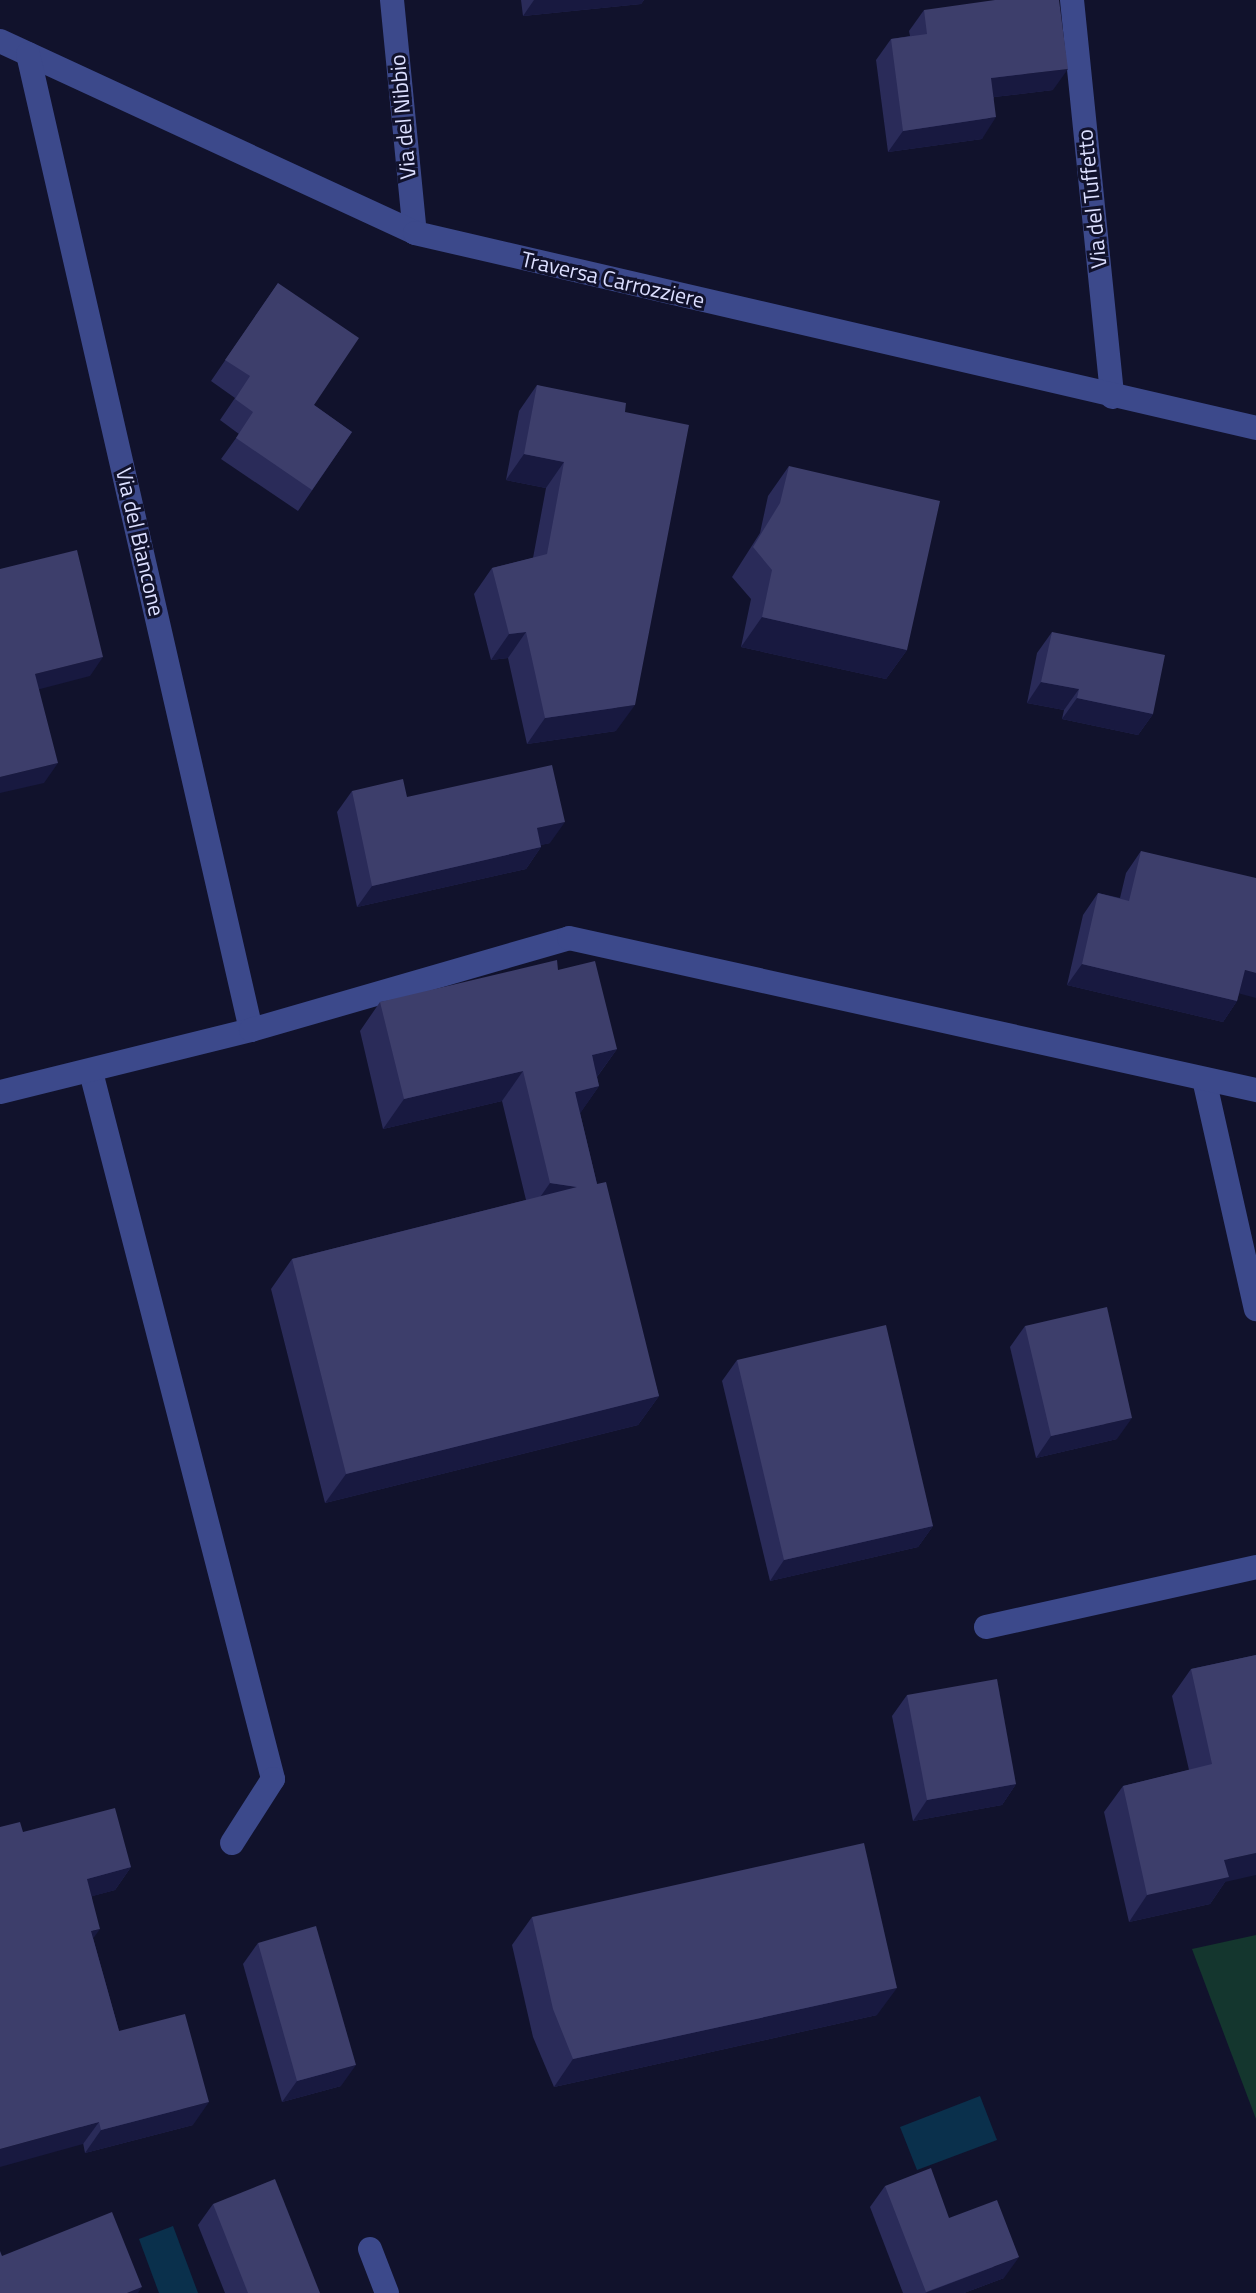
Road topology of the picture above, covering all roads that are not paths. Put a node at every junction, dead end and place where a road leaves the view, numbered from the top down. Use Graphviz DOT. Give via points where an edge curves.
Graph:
graph roads {
  1 [pos="392,0"];
  2 [pos="1072,0"];
  3 [pos="0,41"];
  4 [pos="28,54"];
  5 [pos="415,233"];
  6 [pos="1112,397"];
  7 [pos="1256,428"];
  8 [pos="251,1030"];
  9 [pos="91,1072"];
  10 [pos="1204,1079"];
  11 [pos="1256,1090"];
  12 [pos="0,1092"];
  13 [pos="1256,1309"];
  14 [pos="1256,1567"];
  15 [pos="986,1627"];
  16 [pos="232,1843"];
  17 [pos="370,2249"];
  18 [pos="387,2293"];
  1 -- 5 [label="street, Via del Nibbio"];
  2 -- 6 [label="street, Via del Tuffetto"];
  3 -- 4 [label="street, Traversa Carrozziere"];
  4 -- 5 [label="street, Traversa Carrozziere"];
  4 -- 8 [label="street, Via del Biancone"];
  5 -- 6 [label="street, Traversa Carrozziere"];
  6 -- 7 [label="street, Traversa Carrozziere"];
  8 -- 9 [label="street"];
  8 -- 10 [label="street" via="569,938"];
  9 -- 12 [label="street"];
  9 -- 16 [label="street" via="273,1779"];
  10 -- 11 [label="street"];
  10 -- 13 [label="street"];
  14 -- 15 [label="street"];
  17 -- 18 [label="street"];
}
